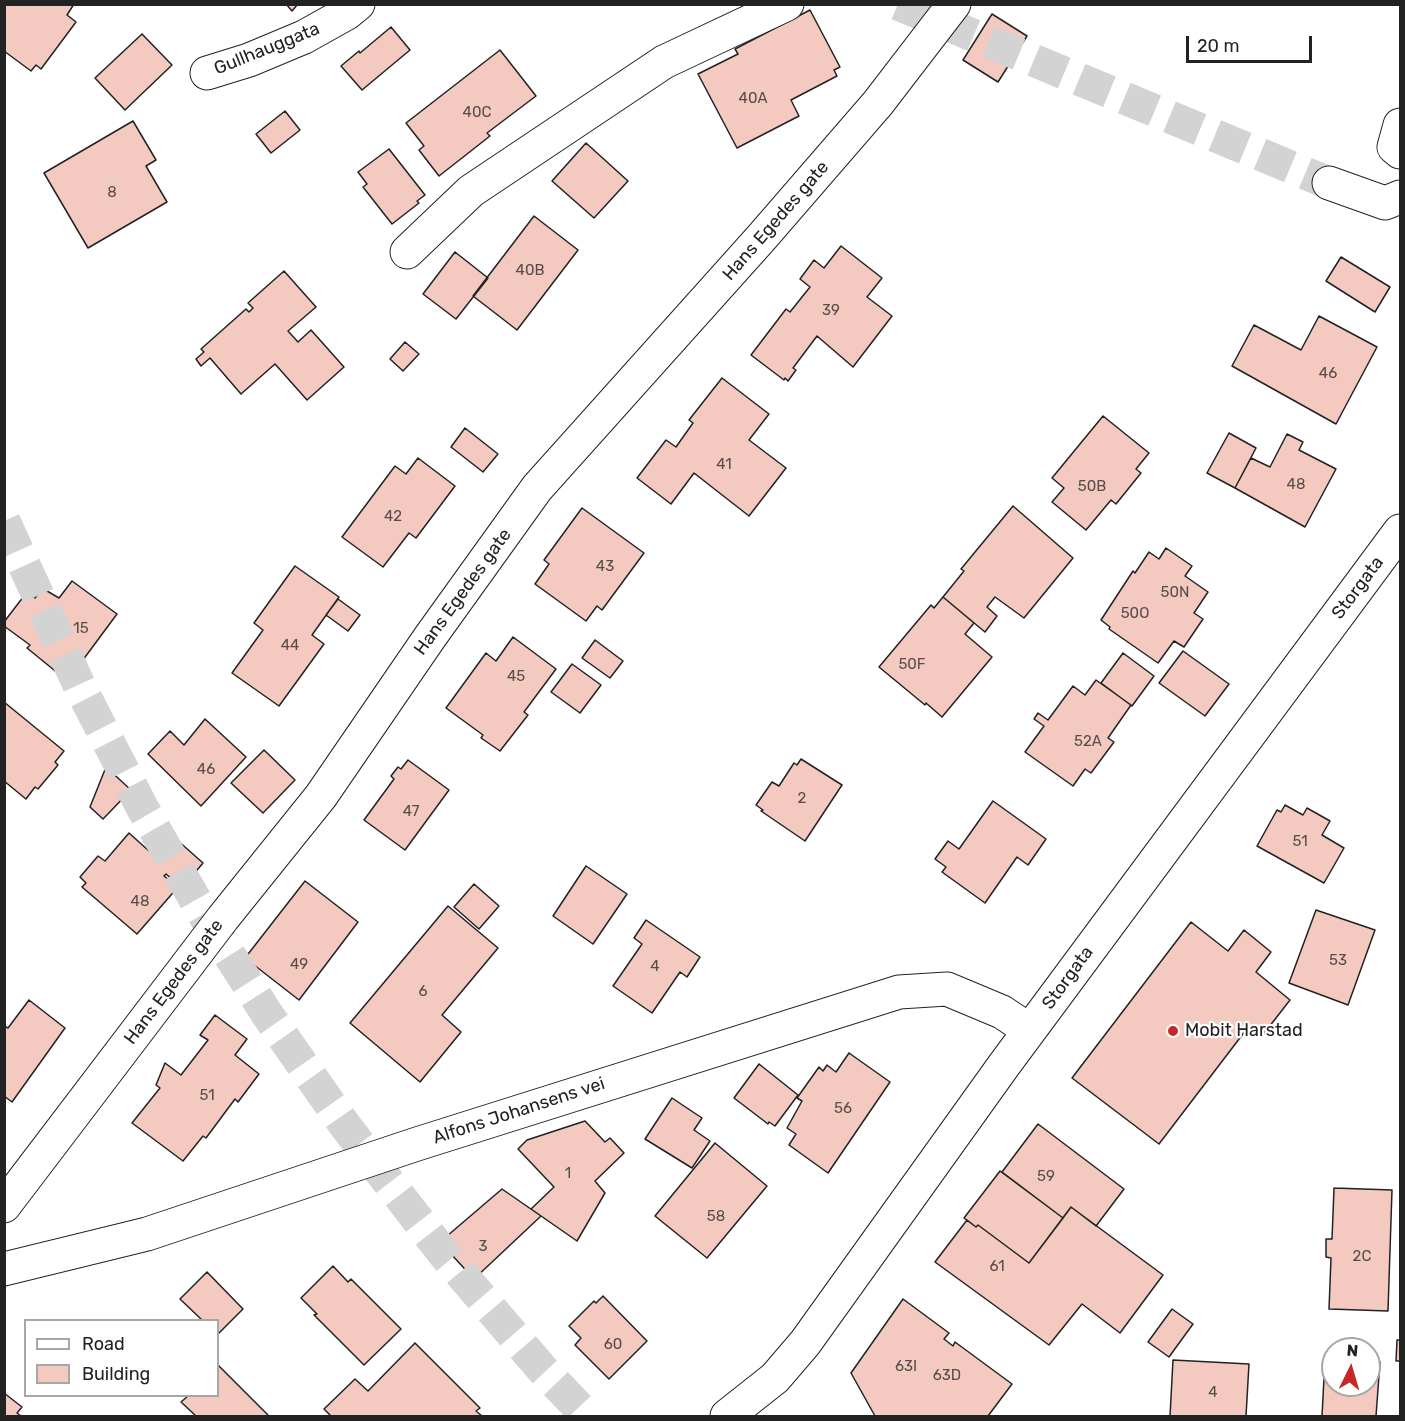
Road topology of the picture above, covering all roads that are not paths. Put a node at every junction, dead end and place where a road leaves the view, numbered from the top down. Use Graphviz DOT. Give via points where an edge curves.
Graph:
graph roads {
  1 [pos="358,4"];
  2 [pos="787,4"];
  3 [pos="954,4"];
  4 [pos="207,73"];
  5 [pos="1401,124"];
  6 [pos="1401,152"];
  7 [pos="1329,183"];
  8 [pos="1401,197"];
  9 [pos="407,252"];
  10 [pos="1401,531"];
  11 [pos="1029,1030"];
  12 [pos="7,1197"];
  13 [pos="4,1269"];
  14 [pos="727,1416"];
  1 -- 4 [label="street, Gullhauggata" via="304,37"];
  2 -- 9 [label="street" via="664,62 471,191"];
  3 -- 12 [label="street, Hans Egedes gate" via="878,103 537,488 321,796"];
  5 -- 6 [label="street" via="1394,147"];
  7 -- 8 [label="street" via="1385,203"];
  10 -- 11 [label="street, Storgata"];
  11 -- 13 [label="street, Alfons Johansens vei" via="1002,1012 947,989 899,992 147,1234"];
  11 -- 14 [label="street, Storgata" via="805,1343 775,1378"];
}
